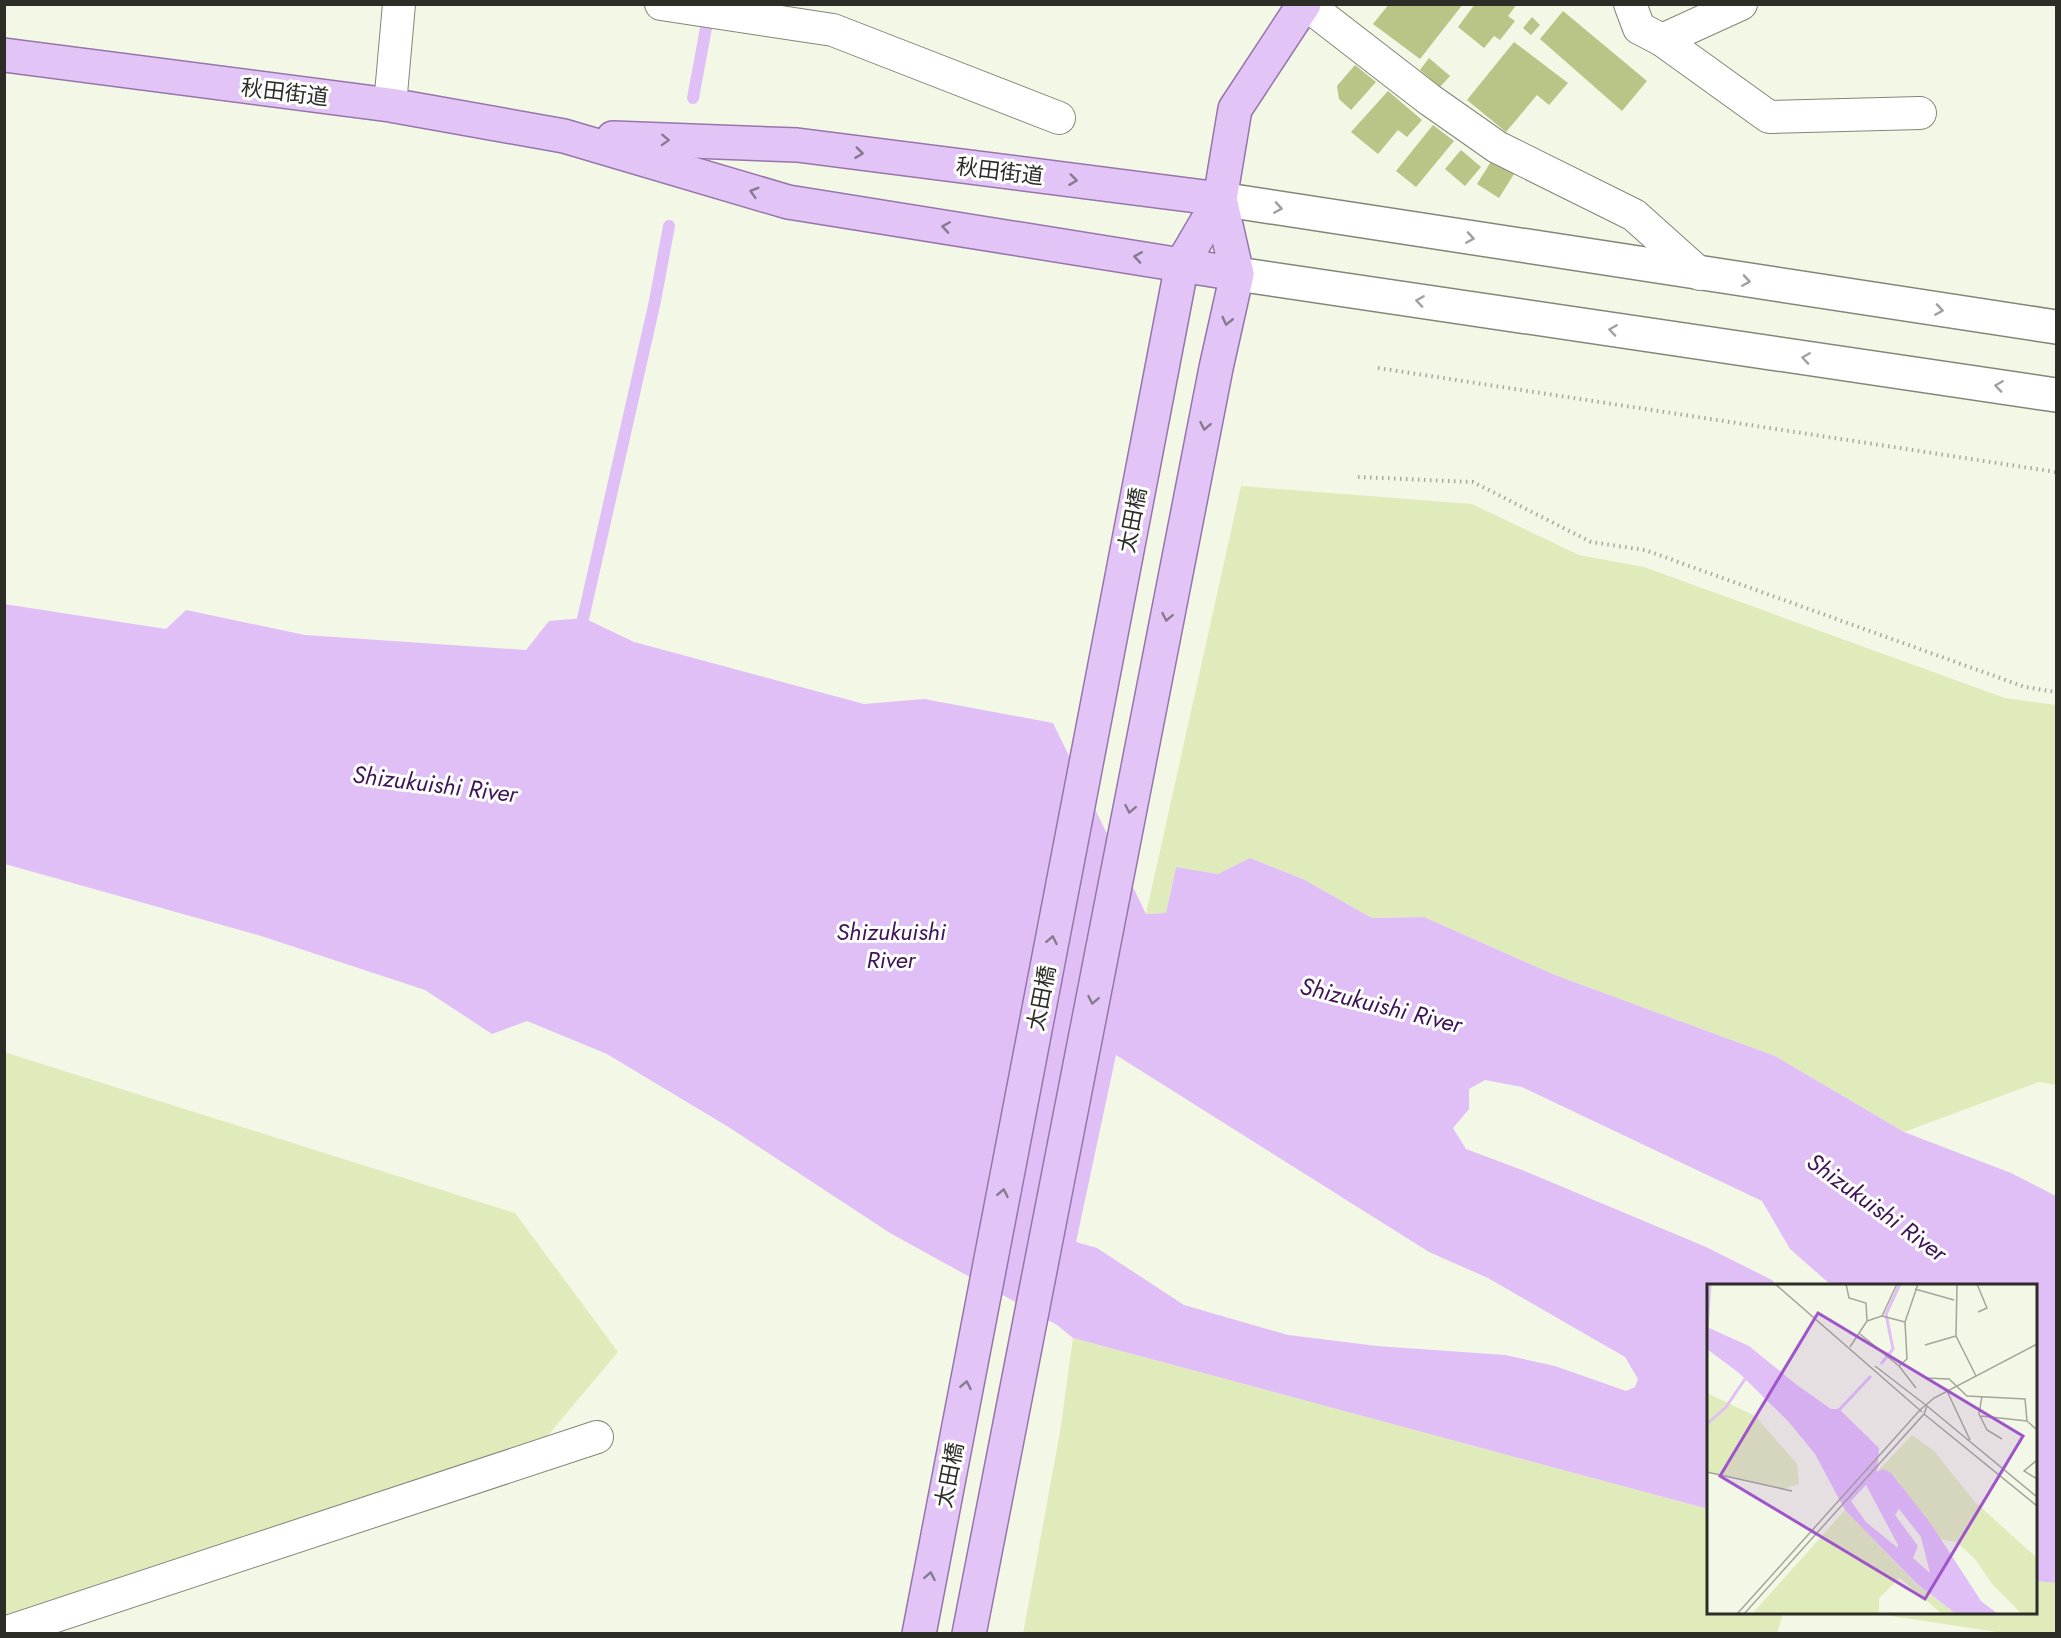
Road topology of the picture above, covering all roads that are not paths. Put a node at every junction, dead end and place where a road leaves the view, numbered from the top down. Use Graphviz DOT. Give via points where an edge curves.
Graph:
graph roads {
  1 [pos="399,4"];
  2 [pos="1305,4"];
  3 [pos="1630,4"];
  4 [pos="1741,4"];
  5 [pos="672,6"];
  6 [pos="837,17"];
  7 [pos="1662,40"];
  8 [pos="4,55"];
  9 [pos="390,105"];
  10 [pos="1920,113"];
  11 [pos="1059,118"];
  12 [pos="564,136"];
  13 [pos="1220,199"];
  14 [pos="1182,264"];
  15 [pos="1237,274"];
  16 [pos="1700,274"];
  17 [pos="2056,327"];
  18 [pos="2056,395"];
  19 [pos="597,1437"];
  20 [pos="4,1634"];
  21 [pos="919,1634"];
  22 [pos="969,1634"];
  1 -- 9 [label="street"];
  2 -- 13 [label="main road" via="1235,109"];
  2 -- 16 [label="street" via="1497,147 1634,215"];
  3 -- 7 [label="street" via="1639,28"];
  4 -- 7 [label="street"];
  5 -- 6 [label="street" via="734,15"];
  6 -- 11 [label="street"];
  7 -- 10 [label="street" via="1769,117"];
  8 -- 9 [label="main road, 秋田街道"];
  9 -- 12 [label="main road, 秋田街道"];
  12 -- 13 [label="main road, 秋田街道, one-way" via="797,145"];
  14 -- 12 [label="main road, 秋田街道, one-way" via="788,202"];
  13 -- 14 [label="main road, 太田橋"];
  13 -- 15 [label="main road"];
  13 -- 16 [label="street, one-way"];
  14 -- 15 [label="main road, 秋田街道"];
  21 -- 14 [label="main road, 太田橋, one-way"];
  18 -- 15 [label="street, one-way"];
  15 -- 22 [label="main road, one-way"];
  16 -- 17 [label="street, one-way"];
  19 -- 20 [label="street"];
}
